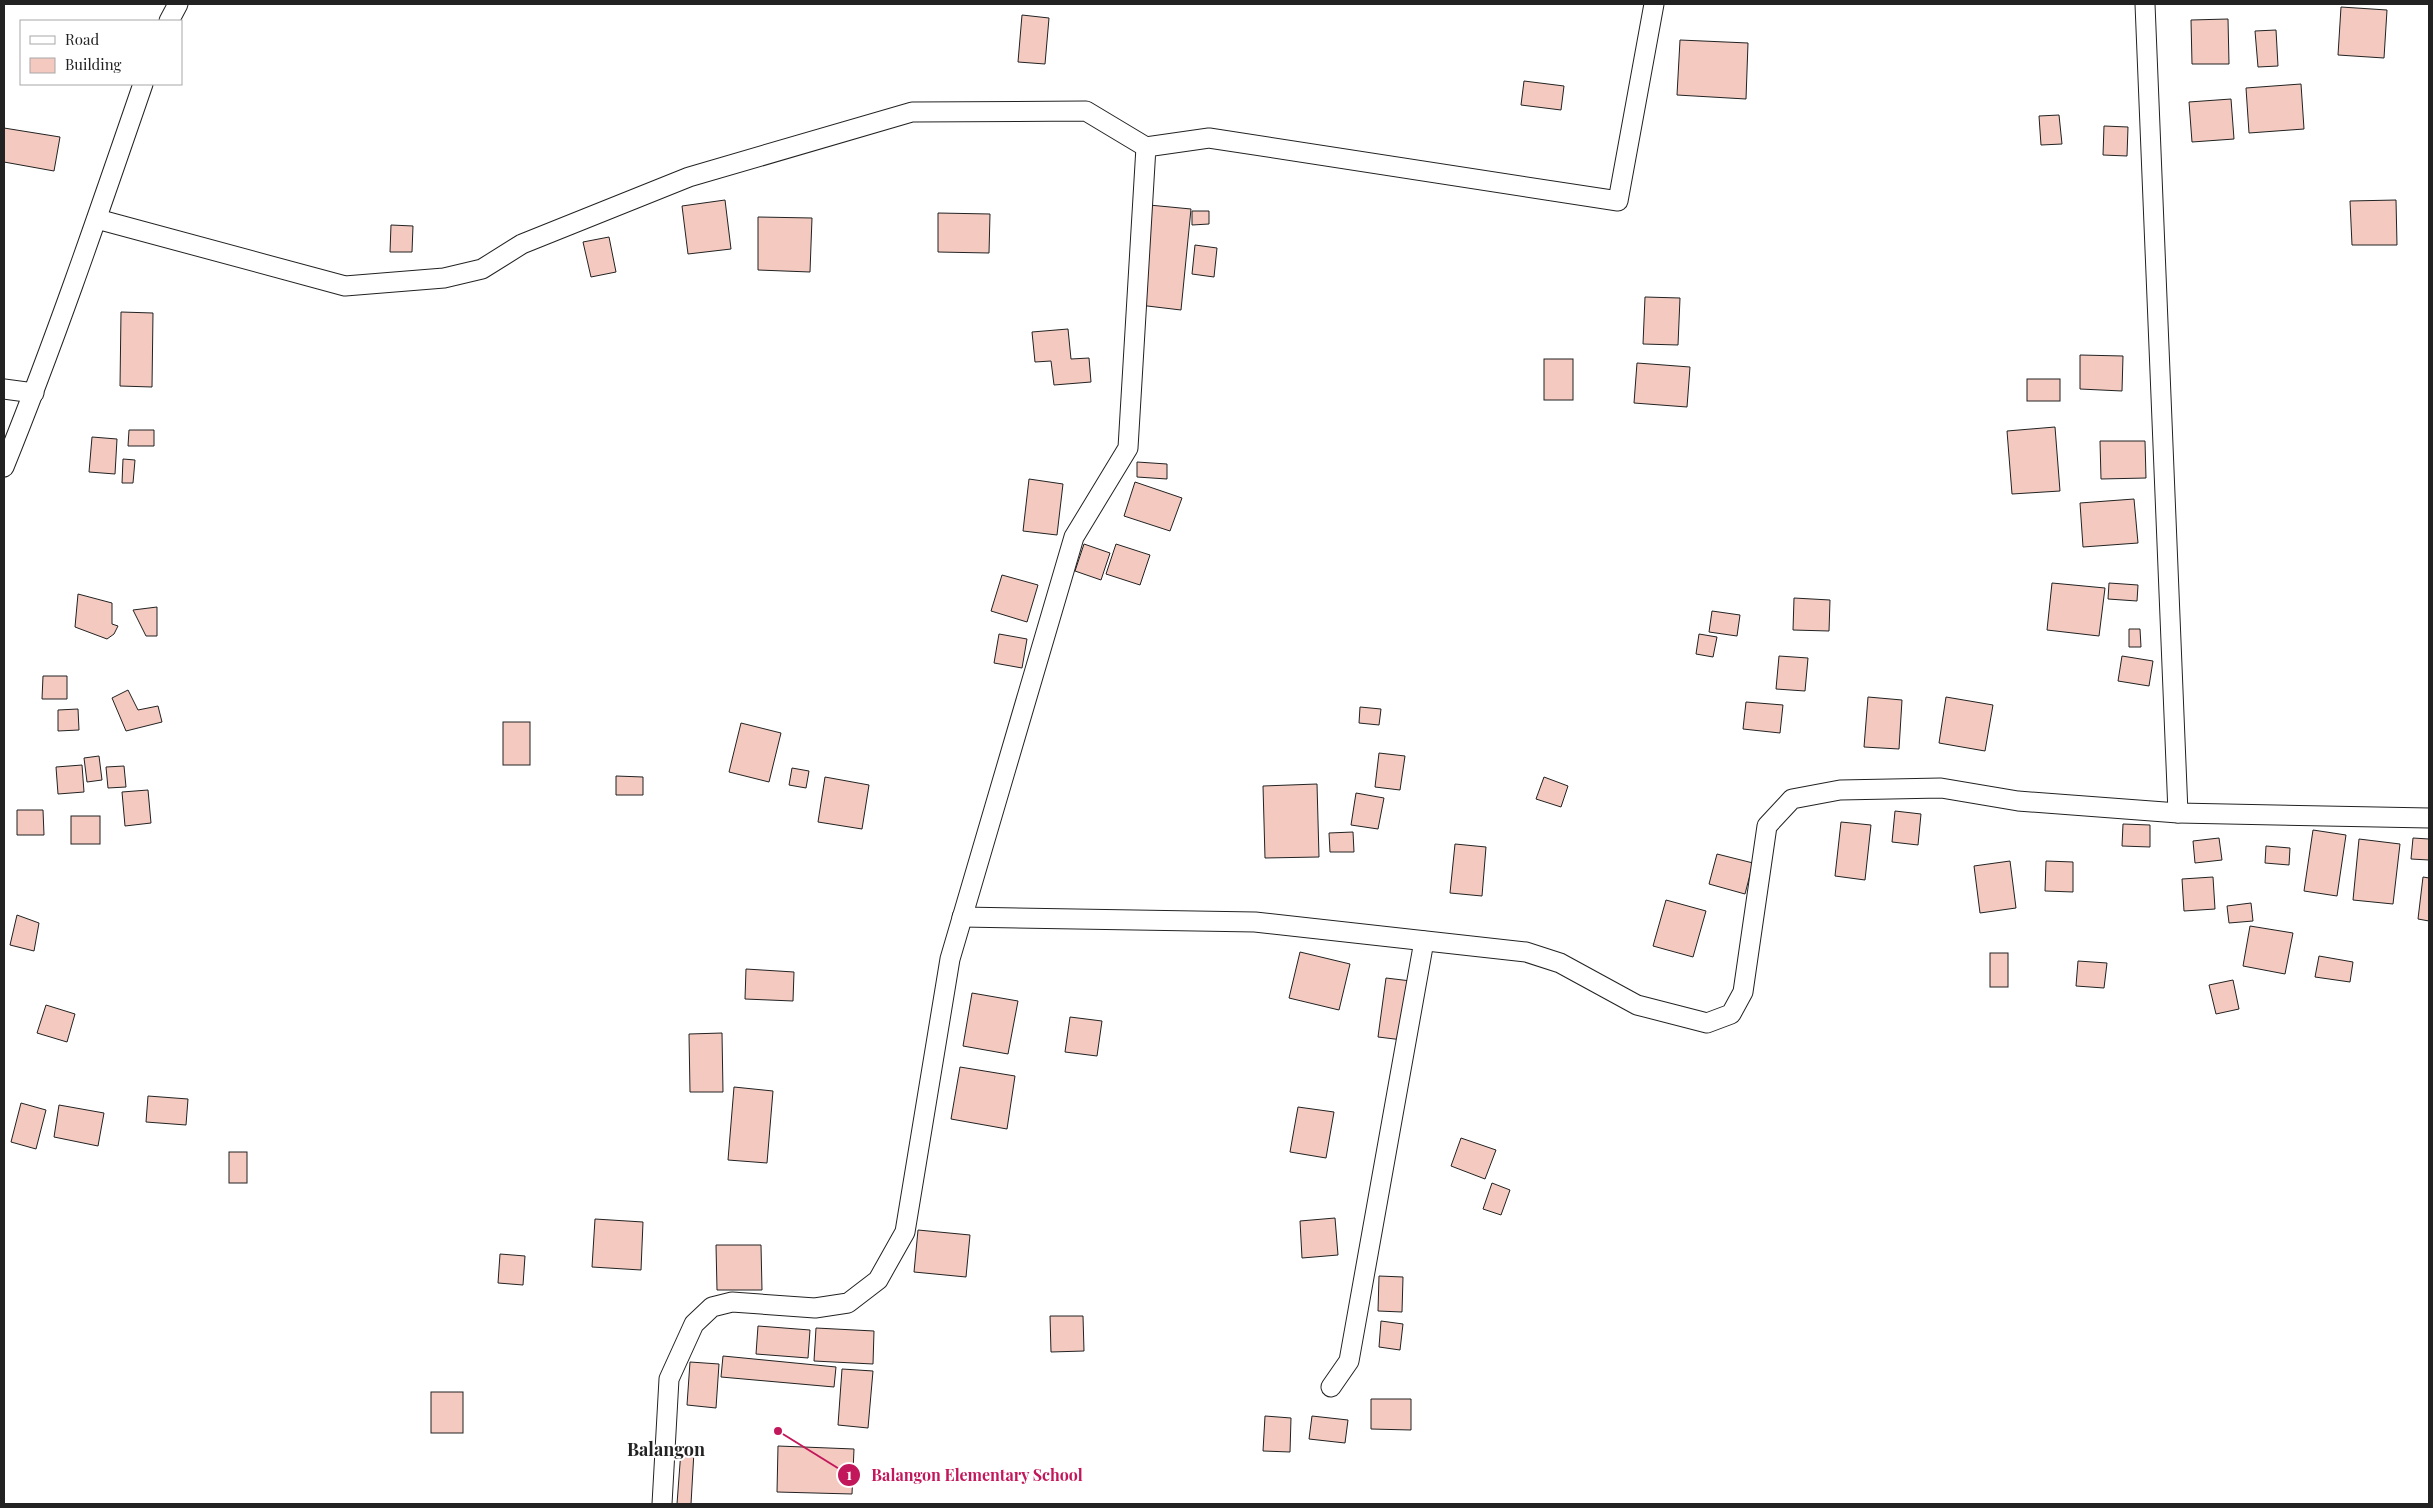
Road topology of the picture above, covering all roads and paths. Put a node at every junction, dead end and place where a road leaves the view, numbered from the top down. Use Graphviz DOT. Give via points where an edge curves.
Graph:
graph roads {
  1 [pos="178,4"];
  2 [pos="1654,4"];
  3 [pos="2145,4"];
  4 [pos="169,20"];
  5 [pos="143,85"];
  6 [pos="1146,147"];
  7 [pos="97,220"];
  8 [pos="4,389"];
  9 [pos="34,393"];
  10 [pos="4,467"];
  11 [pos="2178,813"];
  12 [pos="2429,818"];
  13 [pos="962,917"];
  14 [pos="1424,941"];
  15 [pos="1331,1387"];
  16 [pos="662,1504"];
  1 -- 4 [label="street"];
  2 -- 6 [label="street" via="1618,201 1209,138"];
  3 -- 11 [label="street"];
  5 -- 7 [label="street"];
  6 -- 7 [label="street" via="1086,111 912,112 689,177 522,244 482,269 444,278 345,286"];
  6 -- 13 [label="street" via="1128,448 1074,537"];
  7 -- 9 [label="street"];
  8 -- 9 [label="street"];
  9 -- 10 [label="street"];
  11 -- 12 [label="street"];
  11 -- 14 [label="street" via="2018,801 1941,788 1840,790 1792,800 1767,826 1743,992 1731,1014 1707,1023 1637,1005 1560,963 1526,952"];
  13 -- 14 [label="street" via="1255,922"];
  13 -- 16 [label="street" via="950,959 905,1232 878,1280 848,1304 816,1308 732,1302 712,1307 694,1324 669,1379"];
  14 -- 15 [label="street" via="1349,1361"];
}
